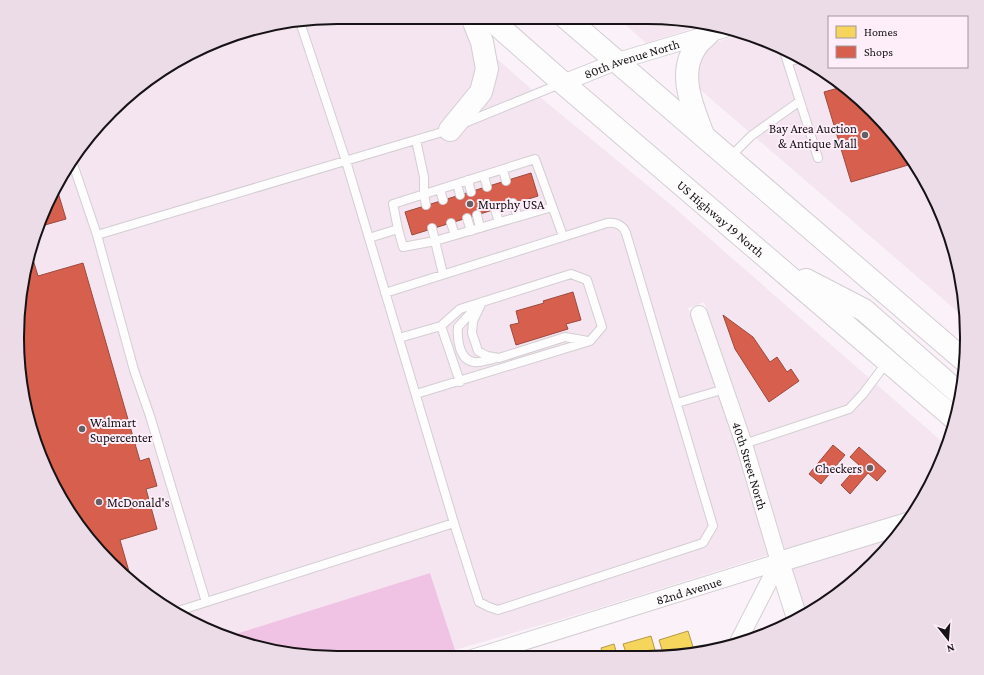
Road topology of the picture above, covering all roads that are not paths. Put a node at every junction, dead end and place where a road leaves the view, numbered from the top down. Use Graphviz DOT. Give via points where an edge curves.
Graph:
graph roads {
  1 [pos="475,24"];
  2 [pos="496,24"];
  3 [pos="573,24"];
  4 [pos="302,27"];
  5 [pos="716,32"];
  6 [pos="786,57"];
  7 [pos="793,60"];
  8 [pos="618,62"];
  9 [pos="788,62"];
  10 [pos="563,83"];
  11 [pos="800,101"];
  12 [pos="450,130"];
  13 [pos="704,136"];
  14 [pos="416,140"];
  15 [pos="729,158"];
  16 [pos="818,158"];
  17 [pos="346,161"];
  18 [pos="74,168"];
  19 [pos="503,170"];
  20 [pos="484,176"];
  21 [pos="468,180"];
  22 [pos="506,181"];
  23 [pos="457,184"];
  24 [pos="488,187"];
  25 [pos="440,190"];
  26 [pos="471,192"];
  27 [pos="424,195"];
  28 [pos="460,195"];
  29 [pos="443,200"];
  30 [pos="513,203"];
  31 [pos="426,205"];
  32 [pos="552,207"];
  33 [pos="495,209"];
  34 [pos="477,215"];
  35 [pos="518,217"];
  36 [pos="467,218"];
  37 [pos="499,222"];
  38 [pos="451,223"];
  39 [pos="432,228"];
  40 [pos="480,228"];
  41 [pos="398,229"];
  42 [pos="471,231"];
  43 [pos="96,235"];
  44 [pos="455,235"];
  45 [pos="563,236"];
  46 [pos="369,238"];
  47 [pos="435,241"];
  48 [pos="772,262"];
  49 [pos="443,274"];
  50 [pos="386,293"];
  51 [pos="482,302"];
  52 [pos="699,314"];
  53 [pos="441,326"];
  54 [pos="399,338"];
  55 [pos="590,341"];
  56 [pos="959,356"];
  57 [pos="499,358"];
  58 [pos="887,361"];
  59 [pos="460,382"];
  60 [pos="725,389"];
  61 [pos="955,390"];
  62 [pos="416,394"];
  63 [pos="676,403"];
  64 [pos="950,415"];
  65 [pos="744,444"];
  66 [pos="454,523"];
  67 [pos="896,526"];
  68 [pos="779,562"];
  69 [pos="206,602"];
  70 [pos="182,610"];
  71 [pos="795,613"];
  72 [pos="741,636"];
  73 [pos="494,651"];
  1 -- 12 [label="highway" via="482,42 487,69 481,92"];
  2 -- 10 [label="highway, US Highway 19 North"];
  3 -- 8 [label="highway"];
  4 -- 17 [label="lane"];
  5 -- 8 [label="street, 80th Avenue North"];
  5 -- 13 [label="highway" via="696,46 687,75 688,94"];
  6 -- 9 [label="lane"];
  7 -- 9 [label="lane"];
  8 -- 10 [label="street, 80th Avenue North"];
  8 -- 13 [label="highway"];
  9 -- 11 [label="lane"];
  10 -- 12 [label="lane"];
  10 -- 48 [label="highway, US Highway 19 North"];
  11 -- 15 [label="lane" via="751,136"];
  11 -- 16 [label="lane"];
  12 -- 14 [label="lane"];
  13 -- 15 [label="highway"];
  14 -- 17 [label="lane"];
  14 -- 27 [label="lane" via="424,177"];
  15 -- 56 [label="highway"];
  17 -- 43 [label="lane"];
  17 -- 46 [label="lane"];
  18 -- 43 [label="lane"];
  19 -- 20 [label="lane"];
  19 -- 22 [label="lane"];
  19 -- 32 [label="lane" via="535,159"];
  20 -- 21 [label="lane"];
  20 -- 24 [label="lane"];
  21 -- 23 [label="lane"];
  21 -- 26 [label="lane"];
  23 -- 25 [label="lane"];
  23 -- 28 [label="lane"];
  25 -- 27 [label="lane"];
  25 -- 29 [label="lane"];
  27 -- 31 [label="lane"];
  27 -- 41 [label="lane" via="393,204"];
  30 -- 35 [label="lane"];
  32 -- 35 [label="lane"];
  32 -- 45 [label="lane"];
  33 -- 37 [label="lane"];
  34 -- 40 [label="lane"];
  35 -- 37 [label="lane"];
  36 -- 42 [label="lane"];
  37 -- 40 [label="lane"];
  38 -- 44 [label="lane"];
  39 -- 47 [label="lane"];
  40 -- 42 [label="lane"];
  41 -- 46 [label="lane"];
  41 -- 47 [label="lane" via="403,248"];
  42 -- 44 [label="lane"];
  43 -- 69 [label="lane" via="134,370"];
  44 -- 47 [label="lane"];
  45 -- 49 [label="lane"];
  45 -- 63 [label="lane" via="612,222 625,230"];
  46 -- 50 [label="lane"];
  47 -- 49 [label="lane"];
  48 -- 58 [label="highway, US Highway 19 North"];
  48 -- 61 [label="highway" via="864,310"];
  49 -- 50 [label="lane"];
  50 -- 54 [label="lane"];
  51 -- 53 [label="lane" via="460,309"];
  51 -- 55 [label="lane" via="571,274 587,280 602,327"];
  51 -- 57 [label="lane" via="473,321 472,333 478,351"];
  51 -- 57 [label="lane" via="458,327 458,342 469,361"];
  52 -- 60 [label="street, 40th Street North"];
  53 -- 54 [label="lane"];
  53 -- 59 [label="lane"];
  54 -- 62 [label="lane"];
  55 -- 57 [label="lane" via="565,337"];
  55 -- 59 [label="lane"];
  58 -- 64 [label="highway, US Highway 19 North"];
  58 -- 65 [label="lane" via="849,409"];
  59 -- 62 [label="lane"];
  60 -- 63 [label="lane"];
  60 -- 65 [label="street, 40th Street North"];
  62 -- 66 [label="lane"];
  63 -- 66 [label="lane" via="713,526 703,543 498,610 479,602"];
  65 -- 68 [label="street, 40th Street North"];
  66 -- 69 [label="lane"];
  67 -- 68 [label="street, 82nd Avenue"];
  68 -- 71 [label="street, 40th Street North"];
  68 -- 72 [label="street"];
  68 -- 73 [label="street, 82nd Avenue"];
  69 -- 70 [label="lane"];
}
